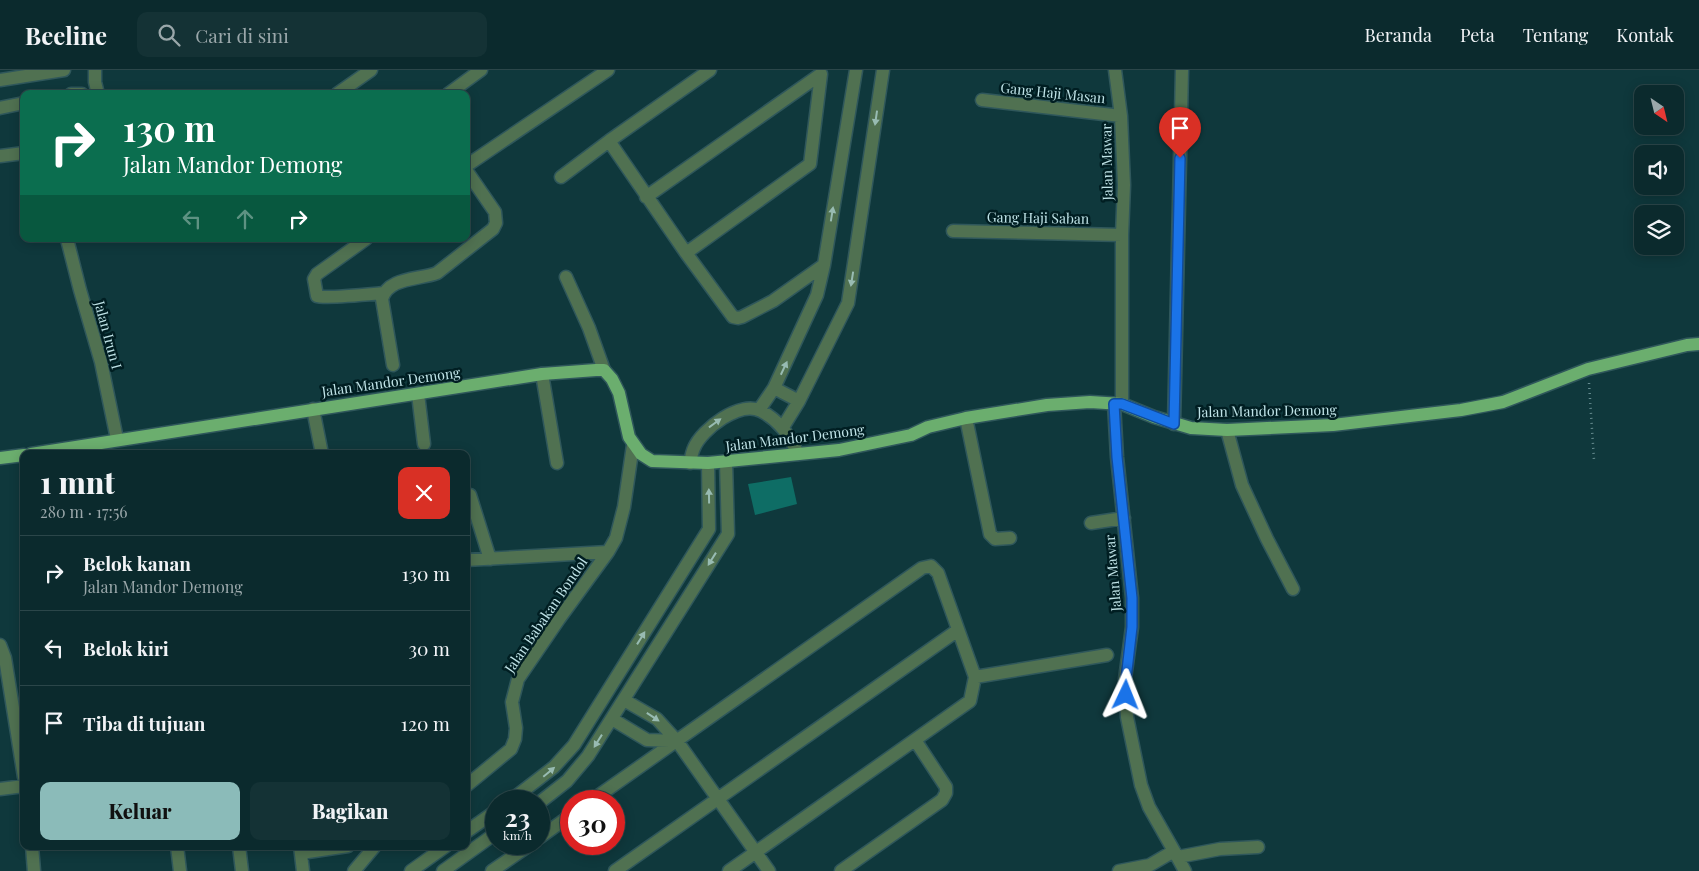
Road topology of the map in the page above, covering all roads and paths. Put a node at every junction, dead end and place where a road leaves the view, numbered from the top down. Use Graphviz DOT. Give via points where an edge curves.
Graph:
graph roads {
  1 [pos="64,70"];
  2 [pos="95,70"];
  3 [pos="371,70"];
  4 [pos="481,70"];
  5 [pos="608,70"];
  6 [pos="710,70"];
  7 [pos="856,70"];
  8 [pos="883,70"];
  9 [pos="1115,70"];
  10 [pos="1182,70"];
  11 [pos="0,80"];
  12 [pos="97,90"];
  13 [pos="343,90"];
  14 [pos="454,90"];
  15 [pos="982,100"];
  16 [pos="20,104"];
  17 [pos="0,108"];
  18 [pos="1121,116"];
  19 [pos="609,141"];
  20 [pos="20,153"];
  21 [pos="0,156"];
  22 [pos="470,165"];
  23 [pos="470,174"];
  24 [pos="561,177"];
  25 [pos="646,196"];
  26 [pos="953,231"];
  27 [pos="1122,235"];
  28 [pos="68,242"];
  29 [pos="362,242"];
  30 [pos="686,254"];
  31 [pos="824,265"];
  32 [pos="566,277"];
  33 [pos="384,294"];
  34 [pos="1699,344"];
  35 [pos="393,364"];
  36 [pos="604,370"];
  37 [pos="1588,370"];
  38 [pos="542,374"];
  39 [pos="774,388"];
  40 [pos="418,394"];
  41 [pos="799,401"];
  42 [pos="1118,404"];
  43 [pos="313,409"];
  44 [pos="759,410"];
  45 [pos="966,418"];
  46 [pos="1174,424"];
  47 [pos="783,427"];
  48 [pos="1227,430"];
  49 [pos="117,439"];
  50 [pos="424,444"];
  51 [pos="633,445"];
  52 [pos="53,450"];
  53 [pos="321,450"];
  54 [pos="798,454"];
  55 [pos="20,456"];
  56 [pos="0,458"];
  57 [pos="1594,460"];
  58 [pos="726,462"];
  59 [pos="556,463"];
  60 [pos="690,463"];
  61 [pos="708,463"];
  62 [pos="470,495"];
  63 [pos="1124,518"];
  64 [pos="1091,523"];
  65 [pos="1010,538"];
  66 [pos="608,552"];
  67 [pos="490,559"];
  68 [pos="470,560"];
  69 [pos="1293,589"];
  70 [pos="958,630"];
  71 [pos="0,645"];
  72 [pos="1107,654"];
  73 [pos="975,677"];
  74 [pos="624,700"];
  75 [pos="612,719"];
  76 [pos="915,740"];
  77 [pos="677,741"];
  78 [pos="20,749"];
  79 [pos="470,783"];
  80 [pos="20,787"];
  81 [pos="0,790"];
  82 [pos="524,790"];
  83 [pos="607,790"];
  84 [pos="550,794"];
  85 [pos="718,798"];
  86 [pos="485,819"];
  87 [pos="470,829"];
  88 [pos="485,842"];
  89 [pos="1258,847"];
  90 [pos="32,850"];
  91 [pos="177,850"];
  92 [pos="239,850"];
  93 [pos="300,850"];
  94 [pos="367,850"];
  95 [pos="440,850"];
  96 [pos="457,850"];
  97 [pos="756,852"];
  98 [pos="1176,854"];
  99 [pos="515,855"];
  100 [pos="462,858"];
  101 [pos="34,871"];
  102 [pos="180,871"];
  103 [pos="242,871"];
  104 [pos="303,871"];
  105 [pos="354,871"];
  106 [pos="411,871"];
  107 [pos="443,871"];
  108 [pos="492,871"];
  109 [pos="615,871"];
  110 [pos="729,871"];
  111 [pos="769,871"];
  112 [pos="841,871"];
  113 [pos="1119,871"];
  114 [pos="1185,871"];
  1 -- 11 [label="street"];
  2 -- 12 [label="street"];
  3 -- 13 [label="street"];
  4 -- 14 [label="street"];
  5 -- 22 [label="street"];
  6 -- 19 [label="street"];
  31 -- 7 [label="street, one-way"];
  8 -- 41 [label="street, one-way" via="848,303"];
  9 -- 18 [label="street, Jalan Mawar"];
  10 -- 46 [label="street"];
  15 -- 18 [label="street, Gang Haji Masan"];
  16 -- 17 [label="street"];
  18 -- 27 [label="street, Jalan Mawar"];
  19 -- 24 [label="street"];
  19 -- 25 [label="street"];
  20 -- 21 [label="street"];
  23 -- 33 [label="street" via="495,212 493,229 436,273 398,282"];
  25 -- 30 [label="street"];
  25 -- 30 [label="street" via="822,74 810,164"];
  26 -- 27 [label="street, Gang Haji Saban"];
  27 -- 42 [label="street, Jalan Mawar"];
  28 -- 49 [label="street, Jalan Irun I" via="101,362"];
  29 -- 33 [label="street" via="317,274 314,279 317,296"];
  30 -- 31 [label="street" via="733,317 738,318 773,301"];
  39 -- 31 [label="street, one-way" via="817,295"];
  32 -- 36 [label="street"];
  33 -- 35 [label="street" via="382,299"];
  34 -- 37 [label="main road, Jalan Mandor Demong"];
  36 -- 38 [label="main road, Jalan Mandor Demong"];
  36 -- 51 [label="main road" via="619,393"];
  37 -- 48 [label="main road, Jalan Mandor Demong" via="1502,402 1461,410 1333,426"];
  37 -- 57 [label="path"];
  38 -- 40 [label="main road, Jalan Mandor Demong"];
  38 -- 59 [label="street"];
  39 -- 41 [label="street"];
  39 -- 44 [label="street"];
  40 -- 43 [label="main road, Jalan Mandor Demong"];
  40 -- 50 [label="street"];
  41 -- 47 [label="street"];
  42 -- 45 [label="main road, Jalan Mandor Demong" via="1047,405"];
  42 -- 46 [label="main road, Jalan Mandor Demong"];
  42 -- 63 [label="street, Jalan Mawar" via="1117,457"];
  43 -- 49 [label="main road, Jalan Mandor Demong"];
  43 -- 53 [label="street"];
  44 -- 47 [label="street"];
  60 -- 44 [label="street, one-way" via="694,448 712,424 730,414 747,409"];
  45 -- 54 [label="main road, Jalan Mandor Demong" via="910,435 839,450"];
  45 -- 65 [label="street" via="990,534 995,539"];
  46 -- 48 [label="main road, Jalan Mandor Demong"];
  47 -- 54 [label="street"];
  48 -- 69 [label="street" via="1242,485"];
  49 -- 52 [label="main road, Jalan Mandor Demong"];
  51 -- 60 [label="main road, Jalan Mandor Demong" via="652,461"];
  51 -- 66 [label="street, Jalan Babakan Bondol" via="623,514"];
  54 -- 58 [label="main road, Jalan Mandor Demong"];
  55 -- 56 [label="main road"];
  58 -- 61 [label="main road, Jalan Mandor Demong"];
  58 -- 74 [label="street, one-way" via="728,534"];
  60 -- 61 [label="main road, Jalan Mandor Demong"];
  82 -- 61 [label="street, one-way" via="554,767 574,745 709,529"];
  62 -- 67 [label="street"];
  63 -- 64 [label="street"];
  63 -- 98 [label="street, Jalan Mawar" via="1132,598 1126,679 1127,717 1146,800"];
  66 -- 67 [label="street"];
  66 -- 79 [label="street, Jalan Babakan Bondol" via="518,679 512,702 516,728 511,750"];
  67 -- 68 [label="street"];
  70 -- 73 [label="street"];
  70 -- 77 [label="street" via="938,573 931,566 922,568"];
  70 -- 85 [label="street"];
  71 -- 78 [label="street"];
  72 -- 73 [label="street"];
  73 -- 76 [label="street" via="970,701"];
  74 -- 75 [label="street"];
  74 -- 77 [label="street, one-way" via="657,719"];
  75 -- 77 [label="street" via="647,740"];
  75 -- 84 [label="street, one-way" via="588,756 567,781"];
  76 -- 97 [label="street"];
  76 -- 112 [label="street" via="946,787 946,793 942,800"];
  77 -- 83 [label="street"];
  77 -- 85 [label="street"];
  80 -- 81 [label="street"];
  85 -- 97 [label="street"];
  85 -- 109 [label="street"];
  86 -- 87 [label="street"];
  88 -- 100 [label="street"];
  89 -- 98 [label="street"];
  90 -- 101 [label="street"];
  91 -- 102 [label="street"];
  92 -- 103 [label="street"];
  93 -- 104 [label="street"];
  94 -- 105 [label="street"];
  95 -- 106 [label="street"];
  96 -- 100 [label="street"];
  97 -- 110 [label="street"];
  97 -- 111 [label="street"];
  98 -- 113 [label="street" via="1150,865"];
  98 -- 114 [label="street, Jalan Mawar"];
  99 -- 108 [label="street"];
  100 -- 107 [label="street"];
}
